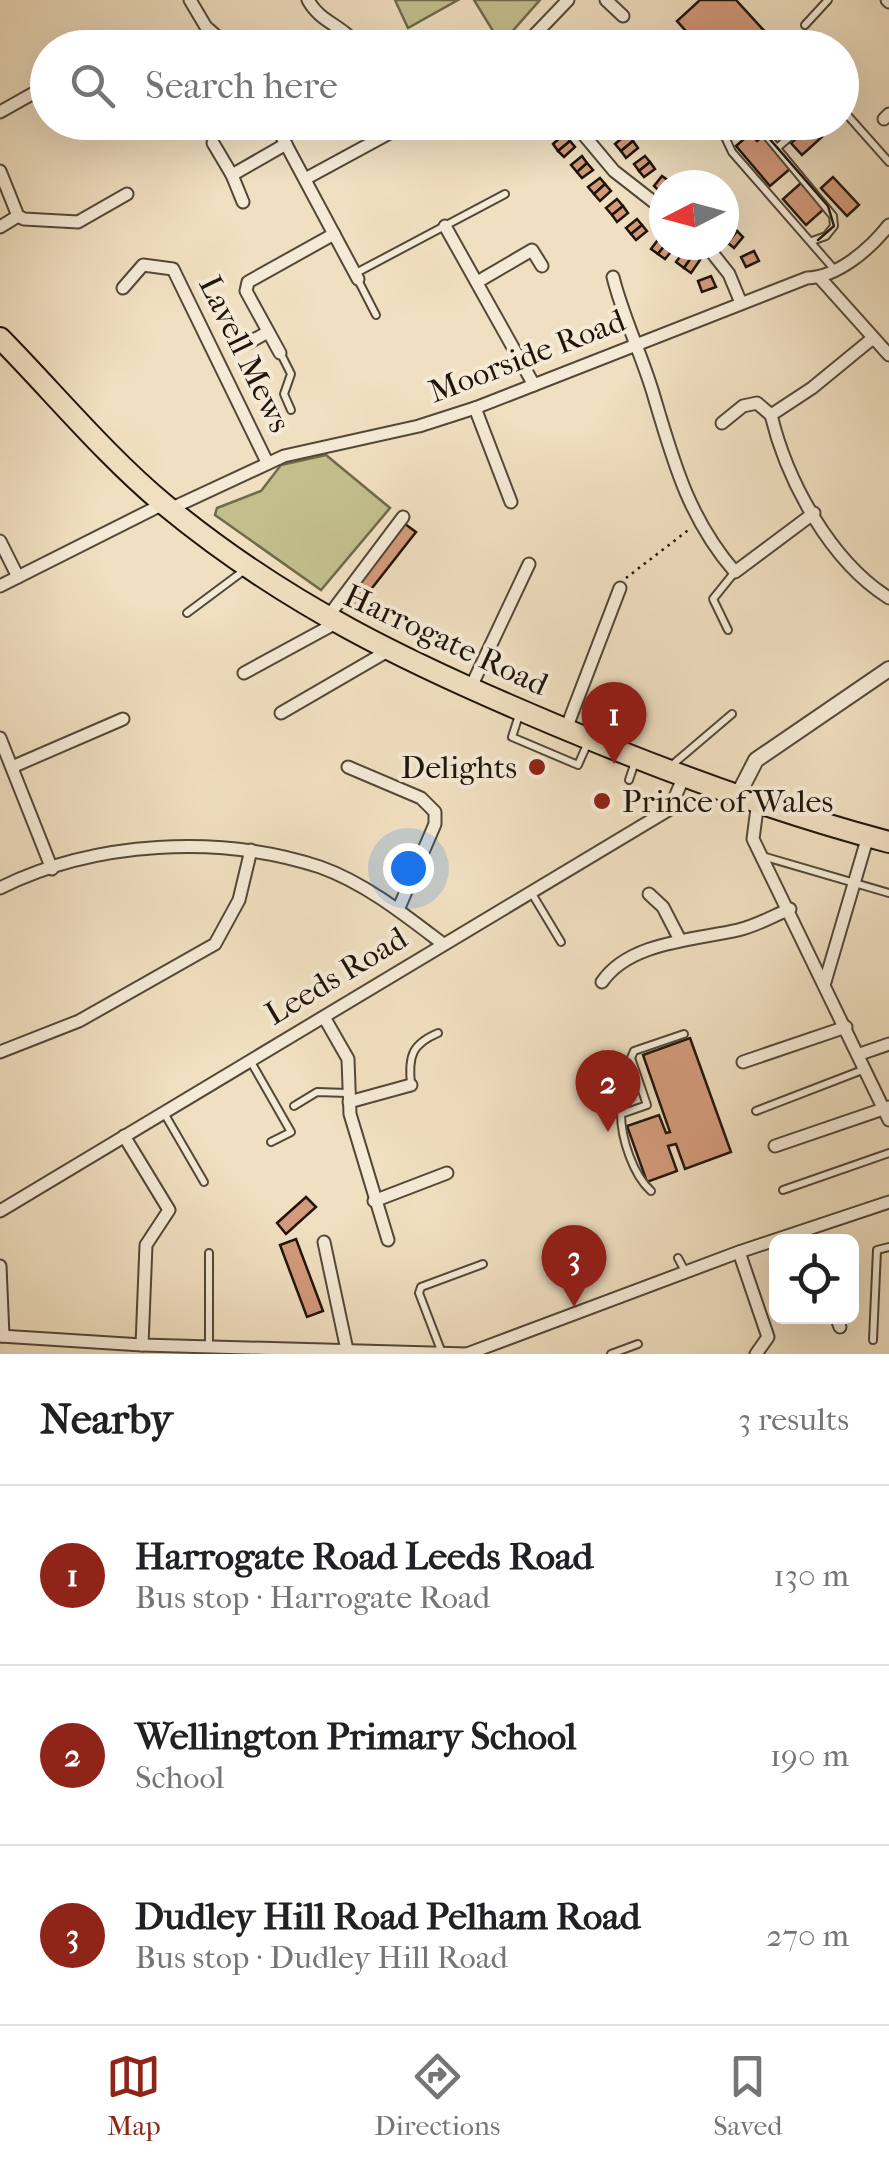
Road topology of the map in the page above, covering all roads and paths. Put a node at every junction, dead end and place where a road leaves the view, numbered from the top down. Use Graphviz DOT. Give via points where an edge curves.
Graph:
graph roads {
  1 [pos="190,0"];
  2 [pos="308,0"];
  3 [pos="568,0"];
  4 [pos="606,0"];
  5 [pos="828,0"];
  6 [pos="623,16"];
  7 [pos="805,26"];
  8 [pos="208,30"];
  9 [pos="342,30"];
  10 [pos="539,30"];
  11 [pos="30,95"];
  12 [pos="0,112"];
  13 [pos="859,129"];
  14 [pos="284,140"];
  15 [pos="376,140"];
  16 [pos="587,140"];
  17 [pos="726,140"];
  18 [pos="770,140"];
  19 [pos="786,140"];
  20 [pos="212,143"];
  21 [pos="286,144"];
  22 [pos="776,148"];
  23 [pos="889,162"];
  24 [pos="0,171"];
  25 [pos="232,175"];
  26 [pos="305,179"];
  27 [pos="127,194"];
  28 [pos="505,194"];
  29 [pos="649,198"];
  30 [pos="243,202"];
  31 [pos="18,216"];
  32 [pos="445,226"];
  33 [pos="889,226"];
  34 [pos="0,227"];
  35 [pos="334,234"];
  36 [pos="810,242"];
  37 [pos="718,260"];
  38 [pos="542,266"];
  39 [pos="835,270"];
  40 [pos="356,276"];
  41 [pos="614,276"];
  42 [pos="820,278"];
  43 [pos="479,281"];
  44 [pos="123,288"];
  45 [pos="741,303"];
  46 [pos="376,315"];
  47 [pos="268,332"];
  48 [pos="0,338"];
  49 [pos="873,338"];
  50 [pos="248,343"];
  51 [pos="634,344"];
  52 [pos="280,353"];
  53 [pos="889,354"];
  54 [pos="534,384"];
  55 [pos="475,408"];
  56 [pos="291,410"];
  57 [pos="771,415"];
  58 [pos="722,423"];
  59 [pos="267,462"];
  60 [pos="510,502"];
  61 [pos="167,506"];
  62 [pos="814,513"];
  63 [pos="403,517"];
  64 [pos="698,522"];
  65 [pos="0,541"];
  66 [pos="529,564"];
  67 [pos="248,567"];
  68 [pos="735,572"];
  69 [pos="18,577"];
  70 [pos="0,586"];
  71 [pos="620,588"];
  72 [pos="889,598"];
  73 [pos="187,613"];
  74 [pos="331,621"];
  75 [pos="728,630"];
  76 [pos="386,652"];
  77 [pos="889,669"];
  78 [pos="244,673"];
  79 [pos="470,689"];
  80 [pos="521,710"];
  81 [pos="281,714"];
  82 [pos="732,714"];
  83 [pos="123,719"];
  84 [pos="566,730"];
  85 [pos="0,738"];
  86 [pos="590,739"];
  87 [pos="637,758"];
  88 [pos="348,767"];
  89 [pos="12,768"];
  90 [pos="676,773"];
  91 [pos="629,780"];
  92 [pos="748,798"];
  93 [pos="878,839"];
  94 [pos="251,850"];
  95 [pos="762,856"];
  96 [pos="52,869"];
  97 [pos="855,881"];
  98 [pos="0,888"];
  99 [pos="531,892"];
  100 [pos="889,892"];
  101 [pos="649,894"];
  102 [pos="790,909"];
  103 [pos="398,910"];
  104 [pos="680,940"];
  105 [pos="561,942"];
  106 [pos="442,944"];
  107 [pos="602,982"];
  108 [pos="825,982"];
  109 [pos="324,1017"];
  110 [pos="846,1027"];
  111 [pos="438,1033"];
  112 [pos="684,1034"];
  113 [pos="889,1044"];
  114 [pos="0,1052"];
  115 [pos="860,1054"];
  116 [pos="250,1060"];
  117 [pos="743,1062"];
  118 [pos="866,1068"];
  119 [pos="411,1085"];
  120 [pos="349,1098"];
  121 [pos="294,1106"];
  122 [pos="756,1111"];
  123 [pos="164,1112"];
  124 [pos="887,1112"];
  125 [pos="124,1136"];
  126 [pos="271,1142"];
  127 [pos="776,1146"];
  128 [pos="889,1153"];
  129 [pos="447,1173"];
  130 [pos="204,1182"];
  131 [pos="782,1190"];
  132 [pos="651,1191"];
  133 [pos="374,1201"];
  134 [pos="889,1202"];
  135 [pos="0,1211"];
  136 [pos="814,1234"];
  137 [pos="388,1240"];
  138 [pos="324,1242"];
  139 [pos="769,1246"];
  140 [pos="889,1247"];
  141 [pos="740,1252"];
  142 [pos="209,1253"];
  143 [pos="678,1258"];
  144 [pos="484,1264"];
  145 [pos="0,1266"];
  146 [pos="686,1272"];
  147 [pos="1,1336"];
  148 [pos="17,1337"];
  149 [pos="872,1340"];
  150 [pos="638,1344"];
  151 [pos="142,1345"];
  152 [pos="209,1350"];
  153 [pos="304,1352"];
  154 [pos="347,1352"];
  155 [pos="442,1353"];
  156 [pos="17,1354"];
  157 [pos="467,1354"];
  158 [pos="610,1354"];
  159 [pos="756,1354"];
  1 -- 8 [label="street"];
  2 -- 9 [label="street" via="317,18"];
  3 -- 10 [label="street"];
  4 -- 6 [label="street"];
  5 -- 7 [label="lane"];
  11 -- 12 [label="street"];
  13 -- 23 [label="lane"];
  14 -- 21 [label="street"];
  15 -- 26 [label="street"];
  16 -- 29 [label="street"];
  17 -- 36 [label="lane"];
  18 -- 22 [label="lane"];
  19 -- 22 [label="lane"];
  20 -- 25 [label="street"];
  21 -- 25 [label="street"];
  21 -- 26 [label="street"];
  22 -- 36 [label="lane" via="834,216 826,236"];
  24 -- 31 [label="street"];
  25 -- 30 [label="street"];
  26 -- 35 [label="street"];
  27 -- 31 [label="street" via="78,222"];
  28 -- 32 [label="lane"];
  31 -- 34 [label="street"];
  32 -- 40 [label="lane"];
  32 -- 43 [label="street"];
  33 -- 39 [label="street, Moorside Road"];
  35 -- 40 [label="street"];
  35 -- 47 [label="street" via="248,282 246,291"];
  36 -- 39 [label="lane"];
  37 -- 45 [label="street"];
  38 -- 43 [label="street" via="532,250"];
  39 -- 42 [label="street, Moorside Road"];
  40 -- 46 [label="lane"];
  41 -- 51 [label="street"];
  42 -- 45 [label="street, Moorside Road"];
  42 -- 49 [label="street"];
  43 -- 54 [label="street"];
  44 -- 59 [label="street, Lavell Mews" via="143,265 173,269"];
  45 -- 51 [label="street, Moorside Road"];
  47 -- 50 [label="street"];
  47 -- 52 [label="street"];
  48 -- 61 [label="highway, Harrogate Road"];
  49 -- 53 [label="street"];
  49 -- 57 [label="street"];
  51 -- 54 [label="street, Moorside Road"];
  51 -- 64 [label="street" via="666,448"];
  52 -- 56 [label="lane" via="291,374 284,394"];
  54 -- 55 [label="street, Moorside Road"];
  55 -- 59 [label="street, Moorside Road"];
  55 -- 60 [label="street"];
  57 -- 58 [label="street" via="757,403"];
  57 -- 62 [label="street"];
  59 -- 61 [label="street, Moorside Road"];
  61 -- 67 [label="highway, Harrogate Road"];
  61 -- 69 [label="street, Moorside Road"];
  62 -- 68 [label="street"];
  62 -- 72 [label="street" via="854,571"];
  63 -- 74 [label="street"];
  64 -- 68 [label="street"];
  64 -- 71 [label="path"];
  65 -- 69 [label="street"];
  66 -- 79 [label="street"];
  67 -- 73 [label="lane"];
  67 -- 74 [label="highway, Harrogate Road"];
  68 -- 75 [label="lane" via="713,599"];
  69 -- 70 [label="street, Moorside Road"];
  71 -- 84 [label="street"];
  74 -- 76 [label="highway, Harrogate Road"];
  74 -- 78 [label="street"];
  76 -- 79 [label="highway, Harrogate Road"];
  76 -- 81 [label="street"];
  77 -- 92 [label="street" via="756,760"];
  79 -- 80 [label="highway, Harrogate Road"];
  80 -- 84 [label="highway, Harrogate Road"];
  80 -- 86 [label="lane" via="512,737 578,765"];
  82 -- 90 [label="lane"];
  83 -- 89 [label="street"];
  84 -- 86 [label="highway, Harrogate Road"];
  85 -- 89 [label="street"];
  86 -- 87 [label="highway, Harrogate Road"];
  87 -- 90 [label="highway, Harrogate Road"];
  87 -- 91 [label="lane"];
  88 -- 103 [label="street" via="421,798 435,812"];
  89 -- 96 [label="street"];
  90 -- 92 [label="highway, Harrogate Road"];
  90 -- 99 [label="street, Leeds Road" via="670,809"];
  92 -- 93 [label="highway, Harrogate Road"];
  92 -- 95 [label="street"];
  93 -- 97 [label="street"];
  94 -- 96 [label="street" via="170,846"];
  94 -- 103 [label="street" via="322,868"];
  94 -- 114 [label="street" via="238,900 215,944 79,1021"];
  95 -- 97 [label="lane"];
  95 -- 102 [label="street"];
  96 -- 98 [label="street"];
  97 -- 100 [label="lane"];
  97 -- 108 [label="street"];
  99 -- 105 [label="lane"];
  99 -- 106 [label="street, Leeds Road"];
  101 -- 104 [label="street" via="664,906"];
  102 -- 104 [label="street" via="743,929"];
  102 -- 108 [label="street"];
  103 -- 106 [label="street"];
  104 -- 107 [label="street" via="611,968"];
  106 -- 109 [label="street, Leeds Road"];
  108 -- 110 [label="street"];
  109 -- 116 [label="street, Leeds Road"];
  109 -- 120 [label="street" via="348,1060"];
  110 -- 115 [label="street"];
  110 -- 117 [label="street"];
  111 -- 119 [label="lane" via="414,1048"];
  112 -- 132 [label="lane" via="634,1050 631,1058 646,1105 621,1114 621,1126 640,1182"];
  113 -- 115 [label="street"];
  115 -- 118 [label="street"];
  116 -- 123 [label="street, Leeds Road"];
  116 -- 126 [label="lane" via="291,1132"];
  118 -- 122 [label="lane"];
  118 -- 124 [label="street"];
  119 -- 120 [label="street"];
  120 -- 121 [label="lane" via="317,1092"];
  120 -- 133 [label="street"];
  123 -- 125 [label="street, Leeds Road"];
  123 -- 130 [label="lane"];
  124 -- 127 [label="street"];
  125 -- 135 [label="street, Leeds Road"];
  125 -- 151 [label="street" via="168,1210 146,1245"];
  128 -- 131 [label="lane"];
  129 -- 133 [label="street"];
  133 -- 137 [label="street"];
  134 -- 136 [label="street"];
  138 -- 154 [label="street"];
  139 -- 141 [label="street"];
  140 -- 149 [label="lane" via="878,1250"];
  141 -- 146 [label="street"];
  141 -- 159 [label="street" via="768,1337"];
  142 -- 152 [label="lane"];
  143 -- 146 [label="lane"];
  144 -- 155 [label="lane" via="419,1293"];
  145 -- 147 [label="street"];
  146 -- 157 [label="street"];
  147 -- 148 [label="street"];
  148 -- 151 [label="street"];
  148 -- 156 [label="street"];
  150 -- 158 [label="lane"];
  151 -- 152 [label="street"];
  152 -- 153 [label="street"];
  153 -- 154 [label="street"];
  154 -- 155 [label="street"];
  155 -- 157 [label="street"];
}
